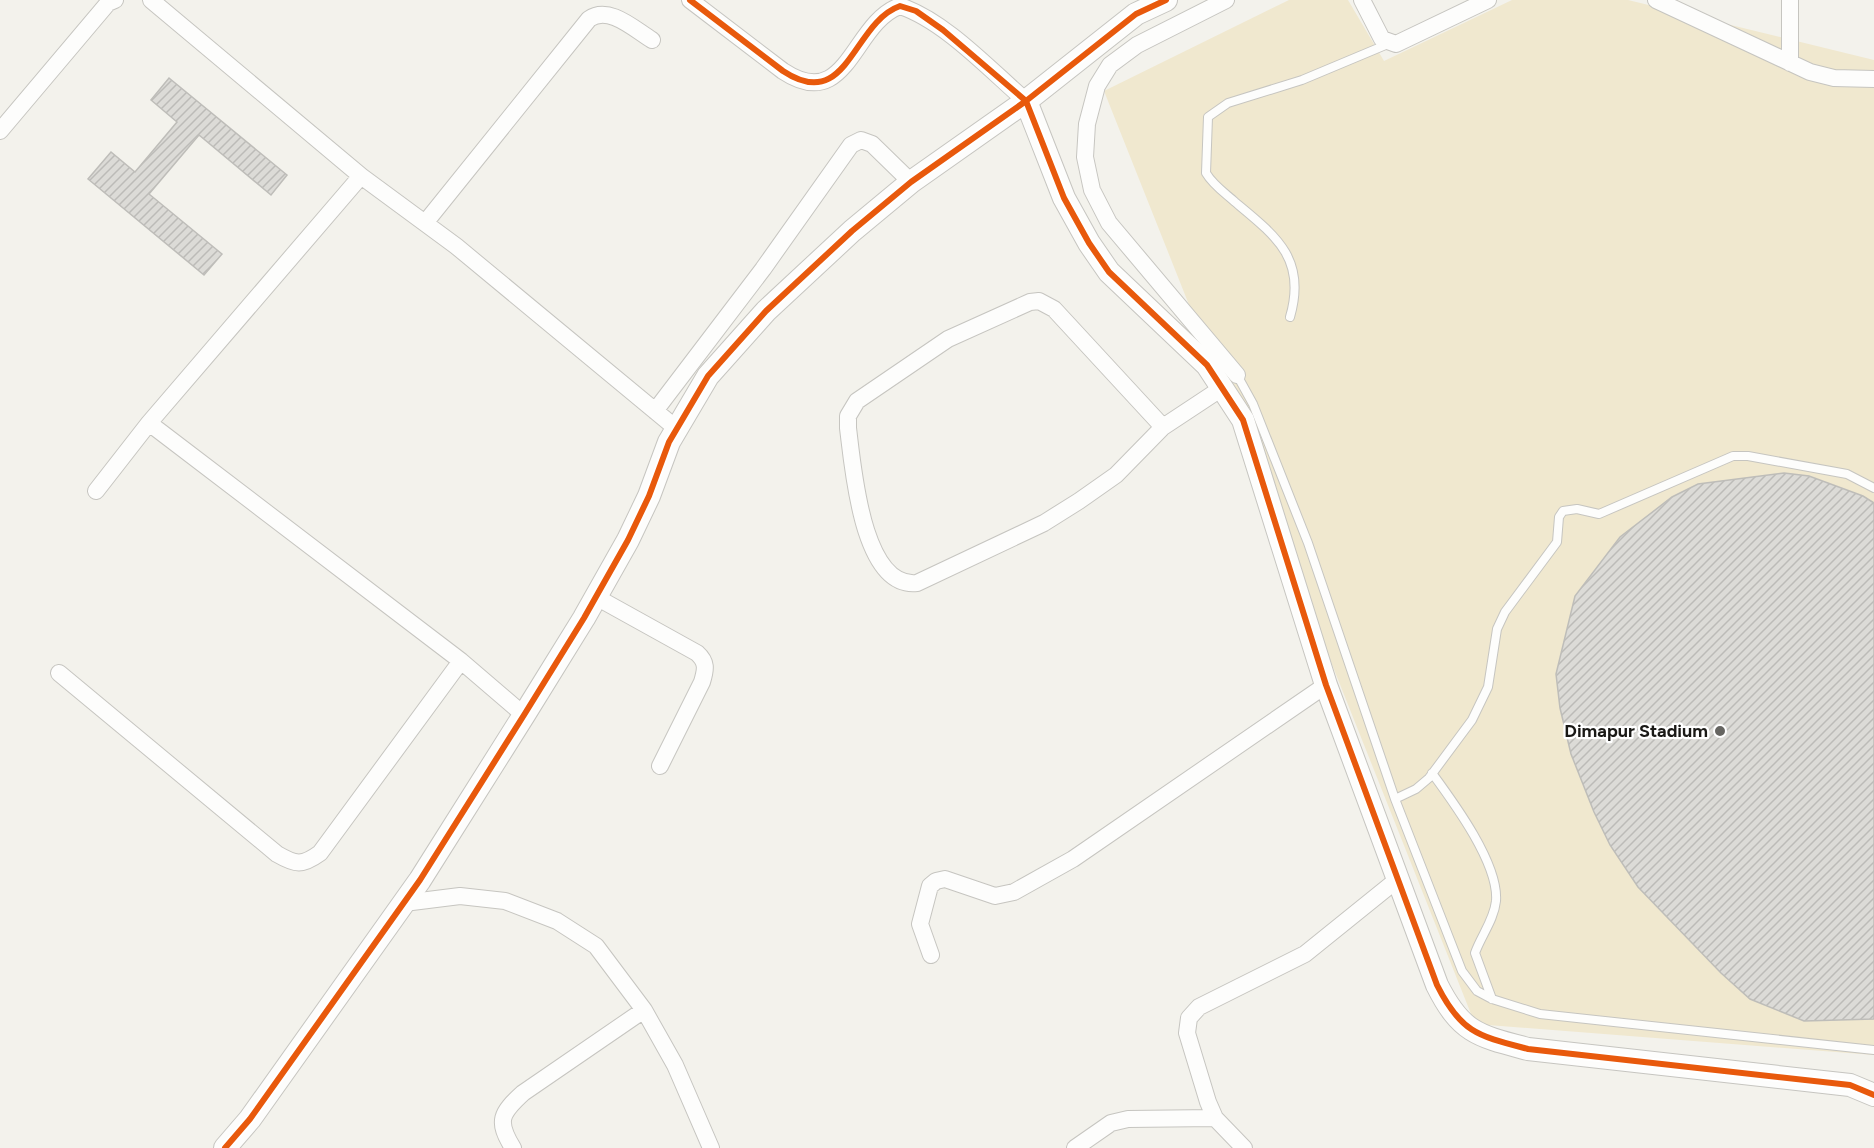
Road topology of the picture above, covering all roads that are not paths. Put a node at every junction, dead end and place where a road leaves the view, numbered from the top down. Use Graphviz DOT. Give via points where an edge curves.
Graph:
graph roads {
  1 [pos="115,0"];
  2 [pos="151,0"];
  3 [pos="690,0"];
  4 [pos="1166,0"];
  5 [pos="1226,0"];
  6 [pos="1362,0"];
  7 [pos="1488,0"];
  8 [pos="1656,0"];
  9 [pos="1790,0"];
  10 [pos="909,4"];
  11 [pos="652,39"];
  12 [pos="1388,43"];
  13 [pos="1790,63"];
  14 [pos="1874,79"];
  15 [pos="1026,101"];
  16 [pos="0,131"];
  17 [pos="361,176"];
  18 [pos="911,182"];
  19 [pos="425,223"];
  20 [pos="1290,317"];
  21 [pos="1230,382"];
  22 [pos="655,411"];
  23 [pos="150,423"];
  24 [pos="1163,427"];
  25 [pos="677,429"];
  26 [pos="1874,488"];
  27 [pos="96,491"];
  28 [pos="596,597"];
  29 [pos="460,661"];
  30 [pos="59,673"];
  31 [pos="1326,685"];
  32 [pos="524,715"];
  33 [pos="660,766"];
  34 [pos="1432,773"];
  35 [pos="1395,799"];
  36 [pos="1398,879"];
  37 [pos="404,903"];
  38 [pos="931,955"];
  39 [pos="1492,999"];
  40 [pos="644,1010"];
  41 [pos="1874,1050"];
  42 [pos="1874,1095"];
  43 [pos="1215,1118"];
  44 [pos="225,1148"];
  45 [pos="513,1148"];
  46 [pos="711,1148"];
  47 [pos="1075,1148"];
  48 [pos="1244,1148"];
  1 -- 16 [label="street" via="108,3"];
  2 -- 17 [label="street"];
  3 -- 10 [label="street" via="783,71 798,81 816,85 839,71 882,15"];
  4 -- 15 [label="street" via="1136,14"];
  5 -- 21 [label="street" via="1137,45 1110,65 1097,86 1087,124 1085,157 1092,190 1109,223"];
  6 -- 12 [label="street" via="1377,33"];
  7 -- 12 [label="street" via="1406,41"];
  8 -- 13 [label="street"];
  9 -- 13 [label="street"];
  10 -- 15 [label="street"];
  11 -- 19 [label="street" via="607,13 597,13 589,19"];
  12 -- 20 [label="lane" via="1302,80 1228,103 1208,117 1206,173 1282,244 1294,273 1295,300"];
  13 -- 14 [label="street" via="1834,78"];
  15 -- 18 [label="street"];
  15 -- 21 [label="street" via="1064,198 1109,272"];
  17 -- 19 [label="street"];
  17 -- 23 [label="street"];
  18 -- 22 [label="street" via="872,144 861,140 851,145"];
  18 -- 25 [label="street" via="766,310 708,376"];
  19 -- 22 [label="street"];
  21 -- 24 [label="street"];
  21 -- 31 [label="street"];
  21 -- 35 [label="lane" via="1253,404 1308,543"];
  22 -- 25 [label="street"];
  23 -- 27 [label="street"];
  23 -- 29 [label="street"];
  24 -- 24 [label="street" via="1054,309 1039,301 1030,302 948,339 857,401 848,416 848,429 859,513 888,574 905,585 917,583 1044,523 1079,501 1116,475"];
  25 -- 28 [label="street" via="636,522"];
  26 -- 34 [label="lane" via="1847,474 1732,456 1599,514 1577,509 1563,511 1557,542 1505,612 1497,629 1482,703"];
  28 -- 32 [label="street"];
  28 -- 33 [label="street" via="697,652 704,660 702,682"];
  29 -- 30 [label="street" via="320,853 306,863 291,862 277,854"];
  29 -- 32 [label="street"];
  31 -- 36 [label="street"];
  31 -- 38 [label="street" via="1073,859 1014,892 994,896 945,879 936,881 930,886 920,924"];
  32 -- 37 [label="street"];
  34 -- 35 [label="lane" via="1416,789"];
  34 -- 39 [label="lane" via="1467,820 1496,888 1494,913 1475,953"];
  35 -- 39 [label="lane" via="1462,971 1477,991"];
  36 -- 42 [label="street" via="1449,1009 1465,1027 1493,1040 1528,1049 1850,1085"];
  36 -- 43 [label="street" via="1305,954 1199,1007 1189,1018 1187,1033"];
  37 -- 40 [label="street" via="460,896 505,901 557,921 596,946"];
  37 -- 44 [label="street" via="250,1119"];
  39 -- 41 [label="lane" via="1540,1014"];
  40 -- 45 [label="street" via="507,1108 501,1119"];
  40 -- 46 [label="street" via="675,1065"];
  43 -- 47 [label="street" via="1128,1119 1111,1123"];
  43 -- 48 [label="street"];
}
